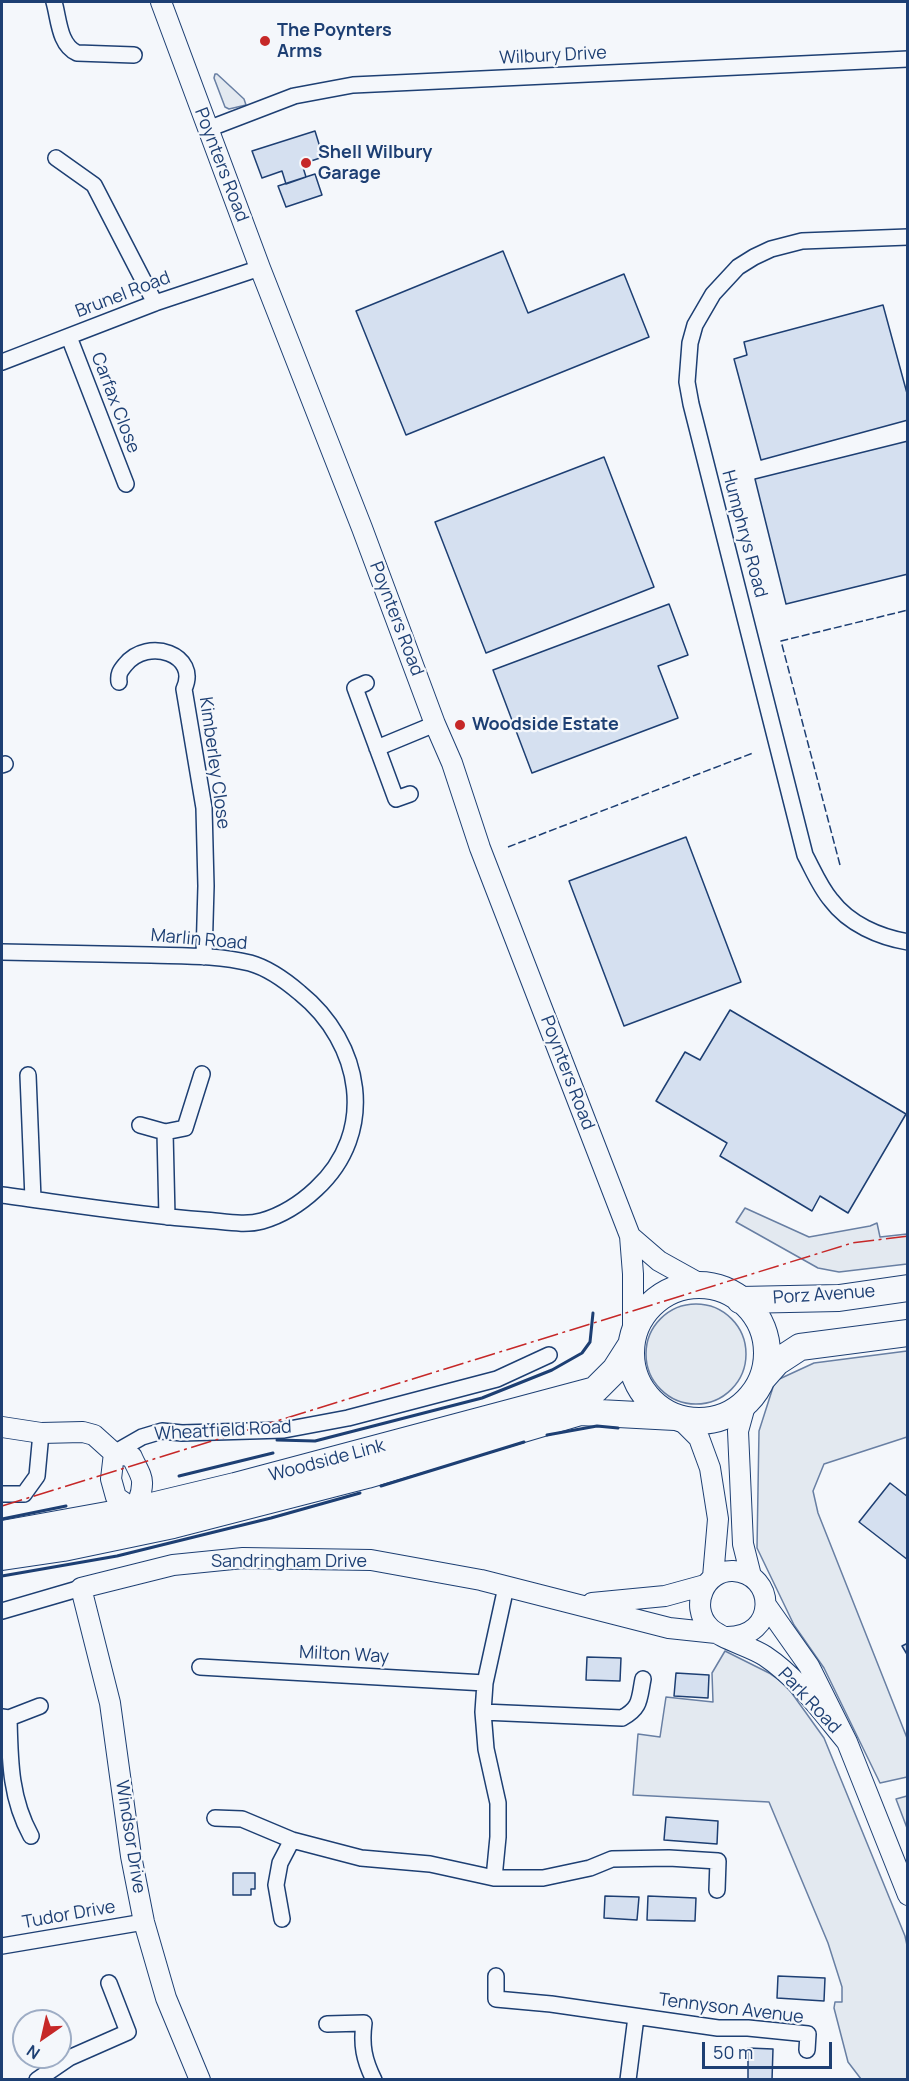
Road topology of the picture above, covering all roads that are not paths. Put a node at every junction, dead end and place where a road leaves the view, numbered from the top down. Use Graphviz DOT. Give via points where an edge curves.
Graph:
graph roads {
  1 [pos="54,2"];
  2 [pos="161,2"];
  3 [pos="134,55"];
  4 [pos="908,59"];
  5 [pos="208,129"];
  6 [pos="56,158"];
  7 [pos="908,237"];
  8 [pos="260,268"];
  9 [pos="155,303"];
  10 [pos="69,337"];
  11 [pos="2,362"];
  12 [pos="126,484"];
  13 [pos="119,682"];
  14 [pos="366,683"];
  15 [pos="435,724"];
  16 [pos="377,748"];
  17 [pos="410,794"];
  18 [pos="908,942"];
  19 [pos="2,952"];
  20 [pos="204,957"];
  21 [pos="202,1074"];
  22 [pos="28,1075"];
  23 [pos="140,1125"];
  24 [pos="165,1132"];
  25 [pos="2,1195"];
  26 [pos="33,1199"];
  27 [pos="167,1217"];
  28 [pos="630,1236"];
  29 [pos="704,1286"];
  30 [pos="908,1288"];
  31 [pos="740,1300"];
  32 [pos="908,1334"];
  33 [pos="632,1342"];
  34 [pos="549,1355"];
  35 [pos="762,1379"];
  36 [pos="746,1402"];
  37 [pos="677,1418"];
  38 [pos="2,1427"];
  39 [pos="41,1433"];
  40 [pos="114,1453"];
  41 [pos="2,1494"];
  42 [pos="137,1521"];
  43 [pos="2,1534"];
  44 [pos="2,1557"];
  45 [pos="751,1576"];
  46 [pos="709,1581"];
  47 [pos="506,1587"];
  48 [pos="81,1588"];
  49 [pos="577,1604"];
  50 [pos="766,1605"];
  51 [pos="2,1611"];
  52 [pos="721,1635"];
  53 [pos="200,1667"];
  54 [pos="644,1679"];
  55 [pos="485,1683"];
  56 [pos="40,1707"];
  57 [pos="483,1712"];
  58 [pos="5,1717"];
  59 [pos="847,1742"];
  60 [pos="215,1818"];
  61 [pos="31,1836"];
  62 [pos="292,1840"];
  63 [pos="494,1878"];
  64 [pos="717,1890"];
  65 [pos="908,1895"];
  66 [pos="282,1919"];
  67 [pos="144,1922"];
  68 [pos="2,1946"];
  69 [pos="496,1976"];
  70 [pos="109,1983"];
  71 [pos="636,2017"];
  72 [pos="327,2024"];
  73 [pos="807,2050"];
  74 [pos="37,2079"];
  75 [pos="200,2079"];
  76 [pos="374,2079"];
  77 [pos="628,2079"];
  1 -- 3 [label="street" via="69,49"];
  2 -- 5 [label="street, Poynters Road"];
  4 -- 5 [label="street, Wilbury Drive" via="353,85 294,96"];
  5 -- 8 [label="street, Poynters Road"];
  6 -- 9 [label="street" via="94,185"];
  7 -- 18 [label="street, Humphrys Road" via="802,241 771,249 738,267 713,294 695,325 687,382 806,855 831,901 847,917 868,930"];
  8 -- 9 [label="street, Brunel Road"];
  8 -- 15 [label="street, Poynters Road"];
  9 -- 10 [label="street, Brunel Road"];
  10 -- 11 [label="street, Brunel Road"];
  10 -- 12 [label="street, Carfax Close"];
  13 -- 20 [label="street, Kimberley Close" via="119,672 126,663 137,653 155,649 173,656 187,673 184,689 204,808"];
  14 -- 16 [label="street" via="355,688"];
  15 -- 16 [label="street"];
  15 -- 28 [label="street, Poynters Road"];
  16 -- 17 [label="street" via="396,799"];
  19 -- 20 [label="street, Marlin Road"];
  20 -- 27 [label="street, Marlin Road" via="251,963 284,979 315,1004 337,1033 353,1074 355,1122 338,1165 316,1189 286,1212 248,1223"];
  21 -- 24 [label="street" via="185,1128"];
  22 -- 26 [label="street"];
  23 -- 24 [label="street"];
  24 -- 27 [label="street"];
  25 -- 26 [label="street, Marlin Road"];
  26 -- 27 [label="street, Marlin Road"];
  28 -- 29 [label="street, Poynters Road" via="659,1261"];
  28 -- 33 [label="street, Poynters Road"];
  29 -- 31 [label="main road"];
  29 -- 33 [label="main road" via="667,1293 651,1305 639,1320"];
  30 -- 31 [label="main road, Porz Avenue" via="839,1298"];
  31 -- 35 [label="main road" via="762,1328 766,1353"];
  32 -- 35 [label="main road" via="800,1347 777,1362"];
  33 -- 37 [label="main road" via="631,1364 637,1381 646,1396"];
  33 -- 42 [label="main road, Woodside Link" via="615,1370 596,1390 234,1486"];
  34 -- 40 [label="street, Wheatfield Road" via="497,1379 348,1418 284,1430 162,1431"];
  35 -- 36 [label="main road"];
  36 -- 37 [label="main road" via="715,1420"];
  36 -- 45 [label="street" via="738,1431 742,1544"];
  37 -- 42 [label="main road, Woodside Link" via="580,1412 367,1475 173,1525"];
  37 -- 46 [label="street" via="699,1438 710,1468 718,1519"];
  38 -- 39 [label="street"];
  39 -- 40 [label="street" via="94,1435"];
  39 -- 41 [label="street" via="36,1476 24,1494"];
  40 -- 42 [label="street" via="111,1479 116,1497"];
  40 -- 42 [label="street" via="132,1457 143,1484"];
  42 -- 43 [label="main road, Woodside Link"];
  42 -- 44 [label="main road, Woodside Link" via="63,1548"];
  45 -- 46 [label="street" via="732,1571"];
  45 -- 50 [label="street" via="759,1584"];
  46 -- 49 [label="street, Sandringham Drive" via="666,1596"];
  46 -- 52 [label="street" via="700,1595 699,1606 708,1626"];
  47 -- 48 [label="street, Sandringham Drive" via="371,1560 243,1558 173,1565"];
  47 -- 49 [label="street, Sandringham Drive"];
  47 -- 55 [label="street"];
  48 -- 51 [label="street, Sandringham Drive"];
  48 -- 67 [label="street, Windsor Drive" via="111,1703"];
  49 -- 52 [label="street, Sandringham Drive" via="663,1627"];
  50 -- 52 [label="street" via="764,1617 748,1634"];
  50 -- 59 [label="street, Park Road" via="809,1666"];
  52 -- 59 [label="street, Park Road" via="765,1656 796,1683"];
  53 -- 55 [label="street, Milton Way"];
  54 -- 57 [label="street" via="638,1707 622,1718"];
  55 -- 57 [label="street"];
  56 -- 58 [label="street"];
  57 -- 63 [label="street" via="486,1749 498,1803"];
  58 -- 61 [label="street" via="10,1769 21,1816"];
  59 -- 65 [label="street"];
  60 -- 62 [label="street" via="242,1819"];
  62 -- 63 [label="street" via="361,1858 430,1864"];
  62 -- 66 [label="street" via="280,1863 276,1885"];
  63 -- 64 [label="street" via="543,1878 612,1859 669,1858 718,1861"];
  67 -- 68 [label="street, Tudor Drive"];
  67 -- 75 [label="street, Windsor Drive" via="166,1998"];
  69 -- 71 [label="street, Tennyson Avenue" via="496,2000"];
  70 -- 74 [label="street" via="128,2032 69,2058"];
  71 -- 73 [label="street, Tennyson Avenue" via="808,2034"];
  71 -- 77 [label="street, Tennyson Avenue"];
  72 -- 76 [label="street" via="363,2023 363,2055"];
}
